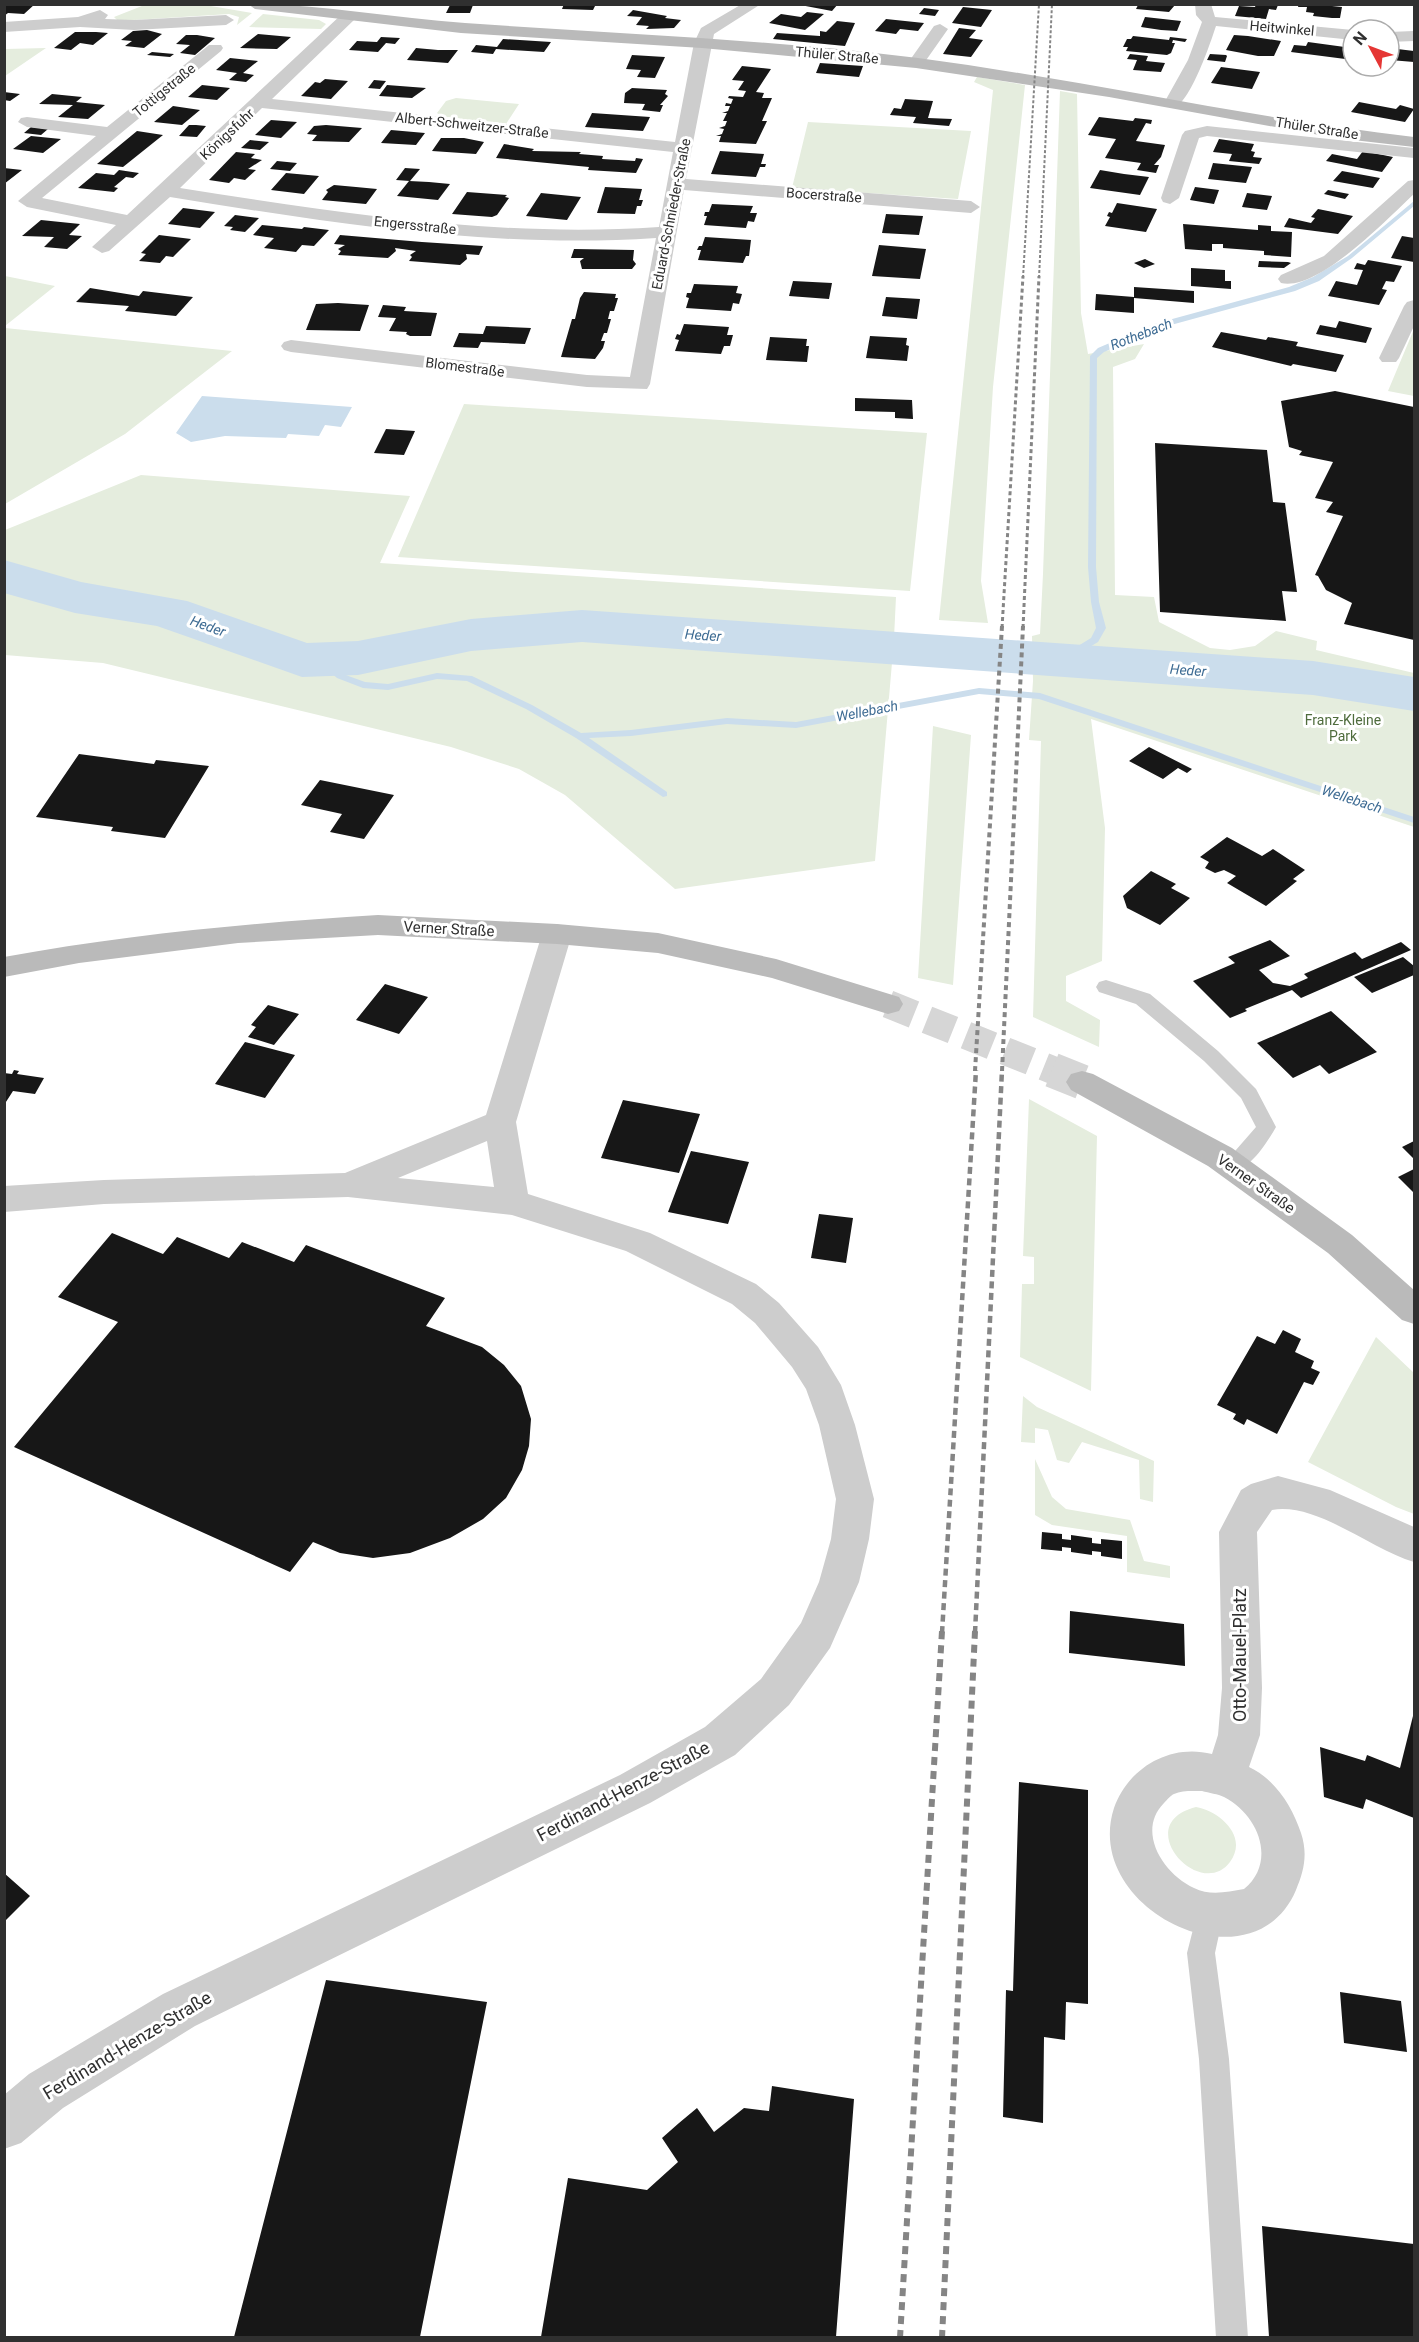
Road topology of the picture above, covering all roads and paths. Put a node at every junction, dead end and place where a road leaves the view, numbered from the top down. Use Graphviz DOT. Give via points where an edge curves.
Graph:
graph roads {
  1 [pos="255,4"];
  2 [pos="754,4"];
  3 [pos="1203,4"];
  4 [pos="115,9"];
  5 [pos="348,17"];
  6 [pos="226,20"];
  7 [pos="1210,21"];
  8 [pos="80,22"];
  9 [pos="4,27"];
  10 [pos="940,29"];
  11 [pos="1341,34"];
  12 [pos="702,43"];
  13 [pos="215,48"];
  14 [pos="916,63"];
  15 [pos="260,103"];
  16 [pos="1173,103"];
  17 [pos="27,122"];
  18 [pos="112,133"];
  19 [pos="1414,142"];
  20 [pos="684,148"];
  21 [pos="1414,153"];
  22 [pos="677,184"];
  23 [pos="1414,185"];
  24 [pos="166,191"];
  25 [pos="4,196"];
  26 [pos="1170,198"];
  27 [pos="27,201"];
  28 [pos="970,207"];
  29 [pos="132,222"];
  30 [pos="666,232"];
  31 [pos="102,247"];
  32 [pos="1288,279"];
  33 [pos="1414,306"];
  34 [pos="291,346"];
  35 [pos="1389,358"];
  36 [pos="639,384"];
  37 [pos="557,934"];
  38 [pos="4,967"];
  39 [pos="1106,987"];
  40 [pos="888,1004"];
  41 [pos="1082,1082"];
  42 [pos="500,1122"];
  43 [pos="1232,1166"];
  44 [pos="348,1185"];
  45 [pos="4,1199"];
  46 [pos="513,1202"];
  47 [pos="1414,1310"];
  48 [pos="1414,1545"];
  49 [pos="1225,1776"];
  50 [pos="1209,1916"];
  51 [pos="4,2126"];
  52 [pos="1232,2337"];
  1 -- 5 [label="main road, Thüler Straße"];
  2 -- 12 [label="street" via="707,31"];
  3 -- 7 [label="street" via="1204,15"];
  4 -- 8 [label="street"];
  5 -- 12 [label="main road, Thüler Straße"];
  5 -- 15 [label="street, Königsfuhr"];
  6 -- 8 [label="street" via="134,25"];
  7 -- 11 [label="street, Heitwinkel"];
  7 -- 16 [label="street" via="1196,60"];
  8 -- 9 [label="street"];
  10 -- 14 [label="street"];
  12 -- 14 [label="main road, Thüler Straße"];
  12 -- 20 [label="street, Eduard-Schnieder-Straße"];
  13 -- 18 [label="street, Tottigstraße"];
  14 -- 16 [label="main road, Thüler Straße"];
  15 -- 20 [label="street, Albert-Schweitzer-Straße"];
  15 -- 24 [label="street, Königsfuhr"];
  16 -- 19 [label="main road, Thüler Straße" via="1336,133"];
  17 -- 18 [label="street"];
  18 -- 27 [label="street, Tottigstraße"];
  20 -- 22 [label="street, Eduard-Schnieder-Straße"];
  21 -- 26 [label="street, Thüler Straße" via="1207,131 1191,135"];
  22 -- 28 [label="street, Bocerstraße"];
  22 -- 30 [label="street, Eduard-Schnieder-Straße"];
  23 -- 32 [label="street" via="1331,260"];
  24 -- 29 [label="street, Königsfuhr"];
  24 -- 30 [label="street, Engersstraße" via="318,216 477,232 579,236"];
  25 -- 27 [label="street"];
  27 -- 29 [label="street"];
  29 -- 31 [label="street, Königsfuhr"];
  30 -- 36 [label="street, Eduard-Schnieder-Straße"];
  33 -- 35 [label="street"];
  34 -- 36 [label="street, Blomestraße"];
  37 -- 38 [label="main road, Verner Straße" via="378,926 238,933 79,953"];
  37 -- 40 [label="main road, Verner Straße" via="658,943 776,969"];
  37 -- 42 [label="street"];
  39 -- 43 [label="lane" via="1143,999 1249,1094 1266,1126"];
  41 -- 43 [label="main road, Verner Straße"];
  42 -- 44 [label="street"];
  42 -- 46 [label="street"];
  43 -- 47 [label="main road, Verner Straße" via="1340,1244"];
  44 -- 45 [label="street"];
  44 -- 46 [label="street, Ferdinand-Henze-Straße"];
  46 -- 51 [label="street, Ferdinand-Henze-Straße" via="638,1242 744,1294 767,1313 805,1357 823,1385 855,1499 839,1582 816,1635 775,1692 720,1741 635,1789 179,2010 46,2091"];
  48 -- 49 [label="street, Otto-Mauel-Platz" via="1306,1497 1280,1491 1263,1496 1246,1511 1239,1532 1239,1736"];
  49 -- 50 [label="street" via="1260,1800 1278,1827 1284,1850 1282,1873 1272,1893 1256,1908 1234,1916"];
  49 -- 50 [label="street" via="1179,1772 1158,1780 1143,1795 1133,1814 1131,1835 1136,1858 1147,1878 1164,1896 1186,1910"];
  50 -- 52 [label="lane" via="1201,1953 1214,2060"];
}
